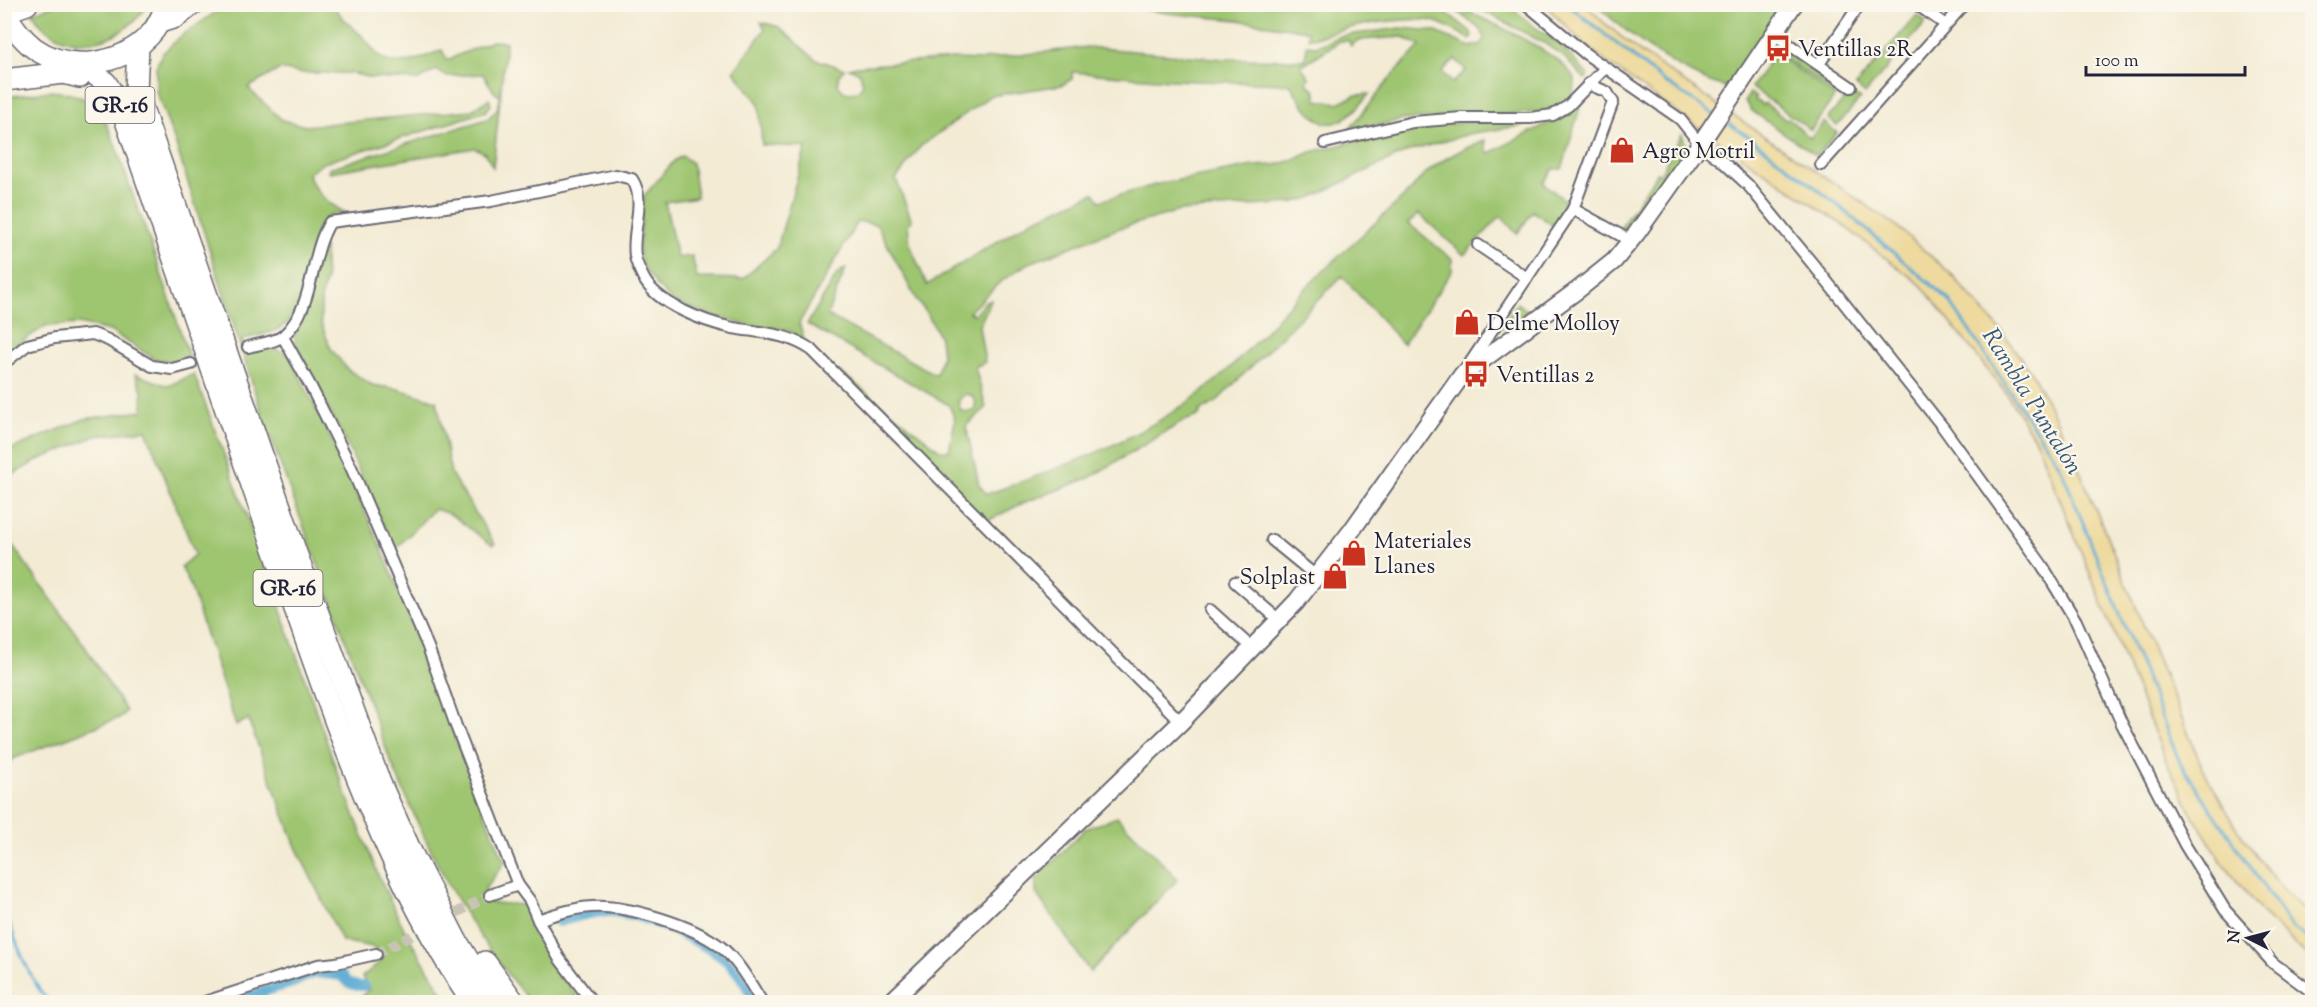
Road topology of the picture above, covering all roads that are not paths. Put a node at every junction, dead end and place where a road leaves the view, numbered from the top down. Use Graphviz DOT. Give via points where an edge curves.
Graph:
graph roads {
  1 [pos="27,4"];
  2 [pos="193,4"];
  3 [pos="1526,4"];
  4 [pos="1794,4"];
  5 [pos="1860,4"];
  6 [pos="1916,4"];
  7 [pos="1961,6"];
  8 [pos="4,12"];
  9 [pos="164,13"];
  10 [pos="1946,25"];
  11 [pos="1780,39"];
  12 [pos="138,46"];
  13 [pos="58,60"];
  14 [pos="82,64"];
  15 [pos="1819,64"];
  16 [pos="4,68"];
  17 [pos="1605,68"];
  18 [pos="4,80"];
  19 [pos="1588,84"];
  20 [pos="1851,87"];
  21 [pos="1702,141"];
  22 [pos="1325,143"];
  23 [pos="139,159"];
  24 [pos="1821,165"];
  25 [pos="1574,209"];
  26 [pos="1631,241"];
  27 [pos="1478,245"];
  28 [pos="1527,278"];
  29 [pos="283,337"];
  30 [pos="248,347"];
  31 [pos="4,363"];
  32 [pos="191,364"];
  33 [pos="1462,375"];
  34 [pos="1272,540"];
  35 [pos="1316,576"];
  36 [pos="1235,582"];
  37 [pos="1210,610"];
  38 [pos="1279,620"];
  39 [pos="1252,648"];
  40 [pos="1181,722"];
  41 [pos="412,854"];
  42 [pos="518,885"];
  43 [pos="490,895"];
  44 [pos="538,920"];
  45 [pos="439,948"];
  46 [pos="376,954"];
  47 [pos="2313,992"];
  48 [pos="205,1002"];
  49 [pos="460,1002"];
  50 [pos="472,1002"];
  51 [pos="494,1002"];
  52 [pos="514,1002"];
  53 [pos="592,1002"];
  54 [pos="762,1002"];
  55 [pos="891,1002"];
  1 -- 8 [label="highway"];
  2 -- 9 [label="highway" via="176,16"];
  3 -- 17 [label="street"];
  4 -- 21 [label="street"];
  5 -- 15 [label="street"];
  6 -- 10 [label="street"];
  7 -- 10 [label="street"];
  8 -- 13 [label="highway" via="16,31 35,48"];
  9 -- 12 [label="highway"];
  10 -- 24 [label="street"];
  11 -- 15 [label="street"];
  12 -- 14 [label="highway" via="102,62"];
  12 -- 41 [label="highway, GR-16" via="136,91 154,146 304,575 380,783"];
  13 -- 14 [label="highway"];
  13 -- 16 [label="highway"];
  14 -- 23 [label="highway, GR-16" via="106,83 122,109"];
  15 -- 20 [label="street"];
  17 -- 19 [label="street"];
  17 -- 21 [label="street" via="1680,119"];
  18 -- 23 [label="highway" via="64,73 96,83 117,109"];
  19 -- 22 [label="street" via="1553,115 1413,122"];
  19 -- 25 [label="street" via="1607,92 1613,102"];
  21 -- 26 [label="street"];
  21 -- 47 [label="street" via="1748,185 1816,268 1942,426 2036,556 2076,621 2122,724 2185,845 2225,910 2273,963"];
  23 -- 45 [label="highway, GR-16" via="350,761 389,851"];
  25 -- 26 [label="street"];
  25 -- 28 [label="street"];
  26 -- 33 [label="street" via="1614,261 1579,289"];
  27 -- 28 [label="street"];
  28 -- 33 [label="street"];
  29 -- 30 [label="street"];
  29 -- 40 [label="street" via="298,316 319,244 330,222 491,201 616,175 632,179 639,194 634,255 643,279 658,295 678,309 731,327 784,335 812,350"];
  29 -- 42 [label="street" via="351,467 428,647"];
  31 -- 32 [label="street" via="27,345 93,334 152,366 172,369"];
  33 -- 35 [label="street"];
  34 -- 35 [label="street"];
  35 -- 38 [label="street"];
  36 -- 38 [label="street"];
  37 -- 39 [label="street"];
  38 -- 39 [label="street"];
  39 -- 40 [label="street"];
  40 -- 55 [label="street"];
  41 -- 51 [label="highway, GR-16" via="456,940"];
  41 -- 52 [label="highway" via="431,875"];
  42 -- 43 [label="street"];
  42 -- 44 [label="street"];
  44 -- 53 [label="street" via="559,958"];
  44 -- 54 [label="street" via="591,907 609,907 678,924 720,946 738,964"];
  45 -- 49 [label="highway" via="448,981"];
  45 -- 50 [label="highway, GR-16"];
  46 -- 48 [label="street" via="318,965"];
}
